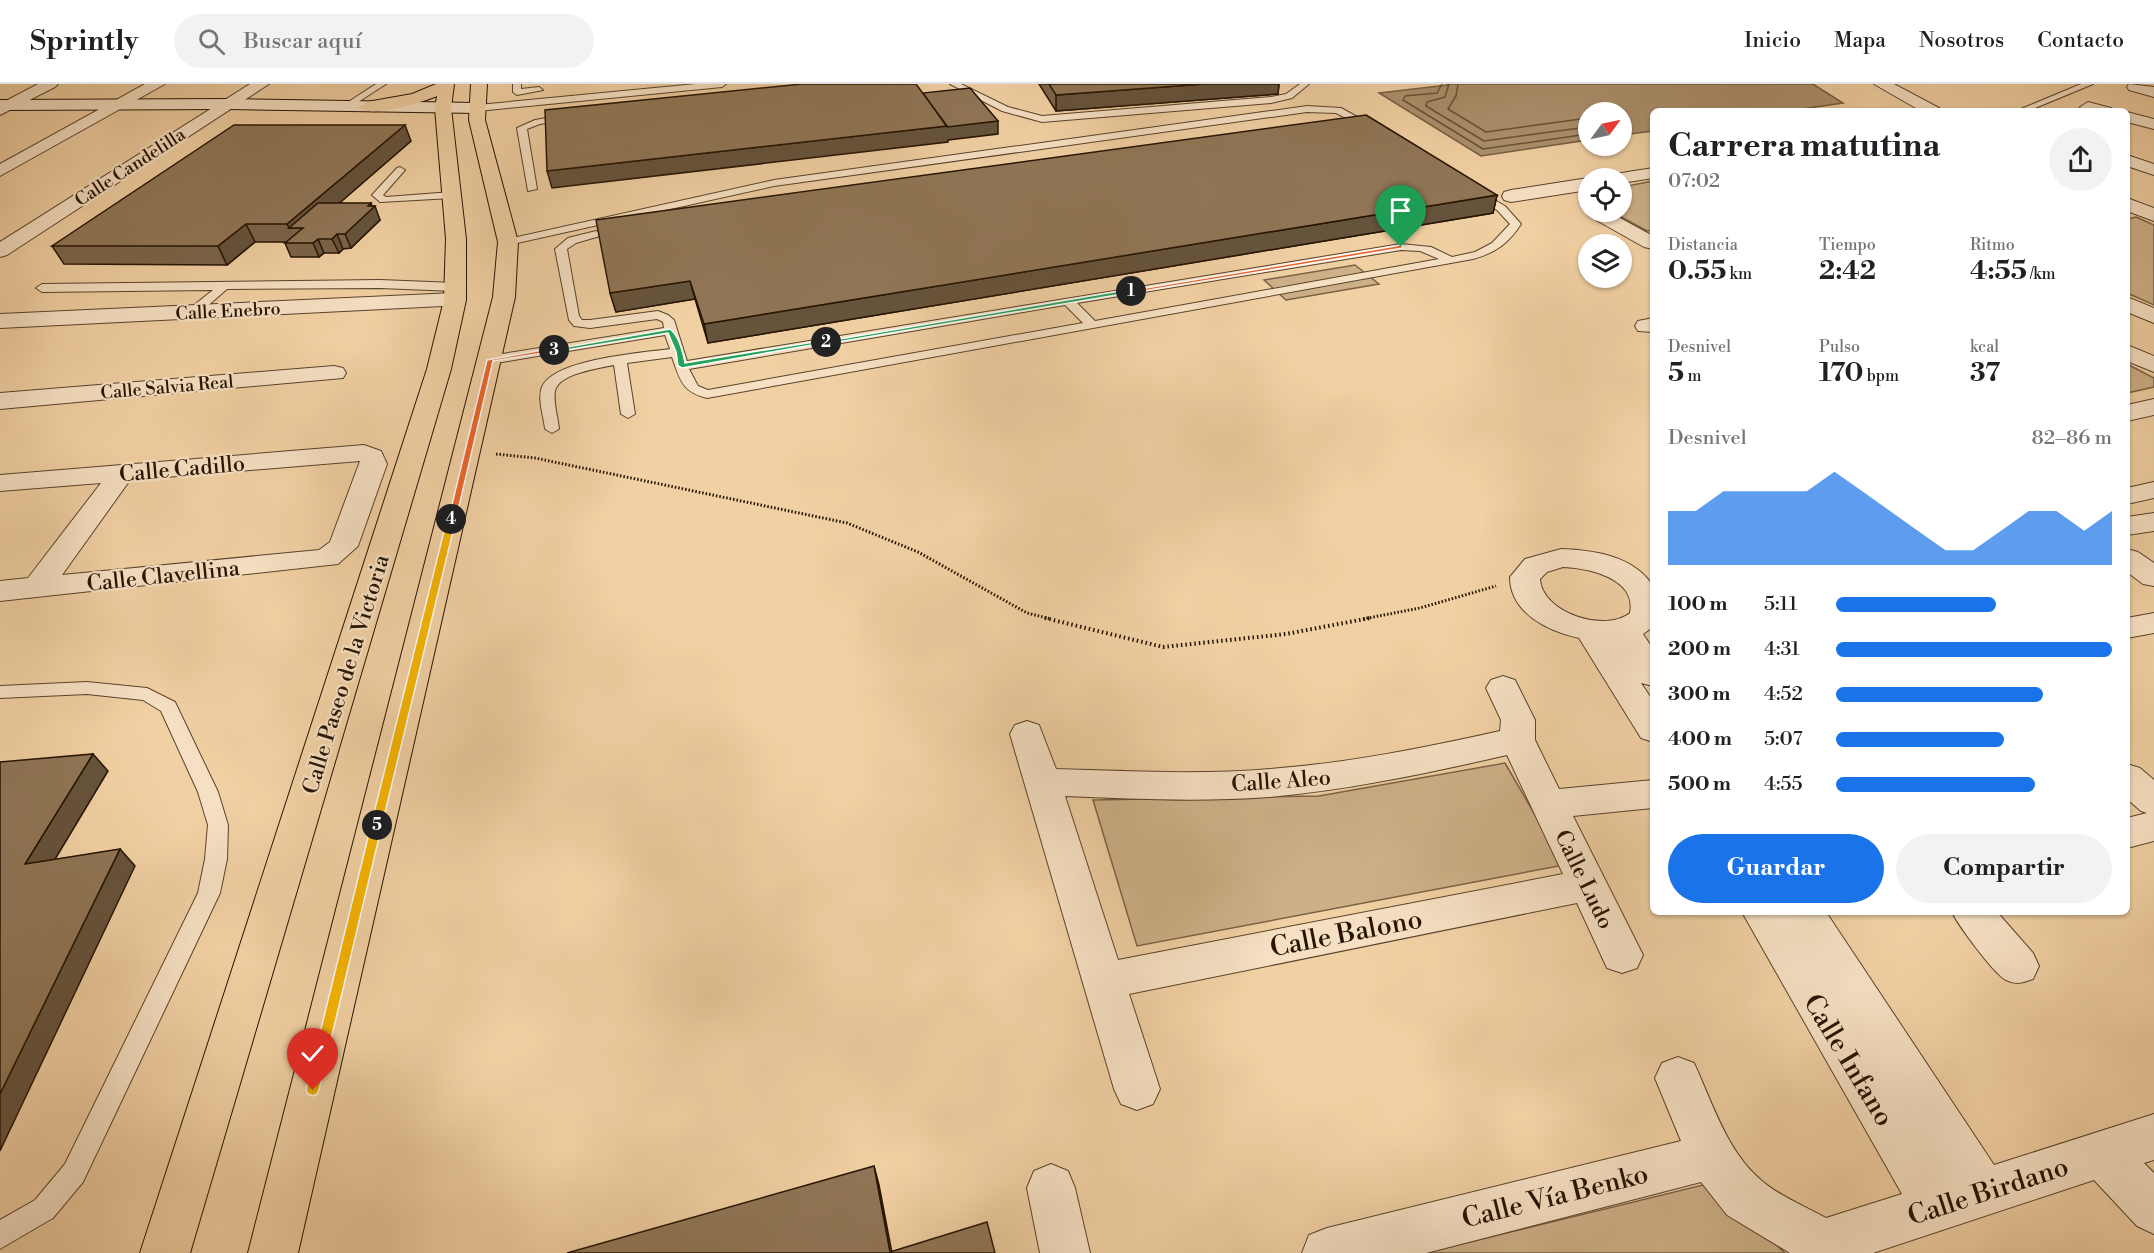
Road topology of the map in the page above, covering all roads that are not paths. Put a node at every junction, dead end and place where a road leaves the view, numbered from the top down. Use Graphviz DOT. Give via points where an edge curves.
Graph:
graph roads {
  1 [pos="50,84"];
  2 [pos="157,84"];
  3 [pos="261,84"];
  4 [pos="382,84"];
  5 [pos="517,84"];
  6 [pos="607,84"];
  7 [pos="722,84"];
  8 [pos="954,84"];
  9 [pos="1305,84"];
  10 [pos="1882,84"];
  11 [pos="2089,84"];
  12 [pos="695,85"];
  13 [pos="2135,87"];
  14 [pos="548,89"];
  15 [pos="1865,89"];
  16 [pos="445,92"];
  17 [pos="2154,92"];
  18 [pos="478,96"];
  19 [pos="608,96"];
  20 [pos="229,104"];
  21 [pos="120,105"];
  22 [pos="346,106"];
  23 [pos="3,107"];
  24 [pos="367,107"];
  25 [pos="2088,107"];
  26 [pos="1900,108"];
  27 [pos="1927,108"];
  28 [pos="2028,108"];
  29 [pos="2092,108"];
  30 [pos="577,116"];
  31 [pos="2130,118"];
  32 [pos="2154,124"];
  33 [pos="1380,134"];
  34 [pos="2130,161"];
  35 [pos="400,170"];
  36 [pos="2154,170"];
  37 [pos="0,171"];
  38 [pos="1650,173"];
  39 [pos="1632,176"];
  40 [pos="1461,183"];
  41 [pos="1578,186"];
  42 [pos="532,189"];
  43 [pos="1557,189"];
  44 [pos="2130,193"];
  45 [pos="452,195"];
  46 [pos="1511,196"];
  47 [pos="1578,201"];
  48 [pos="2130,203"];
  49 [pos="2152,205"];
  50 [pos="1614,222"];
  51 [pos="630,228"];
  52 [pos="508,242"];
  53 [pos="1650,242"];
  54 [pos="1650,243"];
  55 [pos="1632,247"];
  56 [pos="0,251"];
  57 [pos="1450,261"];
  58 [pos="225,285"];
  59 [pos="42,288"];
  60 [pos="455,293"];
  61 [pos="1068,300"];
  62 [pos="2130,305"];
  63 [pos="192,313"];
  64 [pos="2154,316"];
  65 [pos="32,320"];
  66 [pos="0,321"];
  67 [pos="1092,326"];
  68 [pos="670,331"];
  69 [pos="0,344"];
  70 [pos="2130,353"];
  71 [pos="681,359"];
  72 [pos="490,360"];
  73 [pos="620,362"];
  74 [pos="2154,365"];
  75 [pos="757,369"];
  76 [pos="334,373"];
  77 [pos="0,401"];
  78 [pos="628,414"];
  79 [pos="552,429"];
  80 [pos="122,473"];
  81 [pos="0,483"];
  82 [pos="2154,490"];
  83 [pos="2130,495"];
  84 [pos="2154,522"];
  85 [pos="2130,526"];
  86 [pos="2130,536"];
  87 [pos="2154,552"];
  88 [pos="327,558"];
  89 [pos="2130,560"];
  90 [pos="1650,567"];
  91 [pos="1619,572"];
  92 [pos="2154,577"];
  93 [pos="38,587"];
  94 [pos="0,591"];
  95 [pos="1650,603"];
  96 [pos="2154,624"];
  97 [pos="2130,628"];
  98 [pos="1623,629"];
  99 [pos="1591,631"];
  100 [pos="1650,670"];
  101 [pos="1503,688"];
  102 [pos="0,692"];
  103 [pos="1650,724"];
  104 [pos="1027,734"];
  105 [pos="1517,740"];
  106 [pos="2130,781"];
  107 [pos="1042,782"];
  108 [pos="1650,794"];
  109 [pos="2154,801"];
  110 [pos="1548,804"];
  111 [pos="2154,826"];
  112 [pos="2130,832"];
  113 [pos="1588,885"];
  114 [pos="1764,915"];
  115 [pos="1806,915"];
  116 [pos="1975,915"];
  117 [pos="1622,955"];
  118 [pos="2018,966"];
  119 [pos="1104,981"];
  120 [pos="1678,1078"];
  121 [pos="1137,1089"];
  122 [pos="2154,1137"];
  123 [pos="2103,1154"];
  124 [pos="1713,1156"];
  125 [pos="1051,1188"];
  126 [pos="1983,1192"];
  127 [pos="1936,1207"];
  128 [pos="2154,1209"];
  129 [pos="3,1239"];
  130 [pos="1825,1249"];
  131 [pos="165,1253"];
  132 [pos="273,1253"];
  133 [pos="1065,1253"];
  134 [pos="1328,1253"];
  1 -- 23 [label="street"];
  2 -- 21 [label="street"];
  3 -- 20 [label="street, Calle Candelilla"];
  4 -- 22 [label="lane"];
  5 -- 14 [label="lane" via="517,92"];
  6 -- 19 [label="lane"];
  7 -- 12 [label="lane"];
  8 -- 9 [label="lane" via="1005,110 1042,119 1271,100 1289,96"];
  10 -- 27 [label="street"];
  11 -- 28 [label="lane"];
  12 -- 19 [label="lane"];
  13 -- 17 [label="street"];
  15 -- 26 [label="street"];
  16 -- 18 [label="street"];
  16 -- 24 [label="street"];
  16 -- 24 [label="main road"];
  16 -- 45 [label="main road, Calle Paseo de la Victoria"];
  18 -- 19 [label="lane"];
  18 -- 52 [label="main road" via="478,123"];
  20 -- 21 [label="street"];
  20 -- 22 [label="street"];
  20 -- 56 [label="street, Calle Candelilla"];
  21 -- 23 [label="street"];
  21 -- 37 [label="street"];
  22 -- 24 [label="street"];
  25 -- 29 [label="street"];
  30 -- 42 [label="lane" via="522,128"];
  31 -- 32 [label="street"];
  33 -- 52 [label="lane" via="1338,110 1307,109 774,183"];
  34 -- 36 [label="street"];
  35 -- 45 [label="lane" via="378,198"];
  38 -- 39 [label="street"];
  40 -- 57 [label="lane" via="1501,208 1516,224 1501,242 1483,254"];
  41 -- 43 [label="street"];
  43 -- 46 [label="street"];
  43 -- 47 [label="street"];
  44 -- 49 [label="street"];
  45 -- 60 [label="main road, Calle Paseo de la Victoria"];
  48 -- 49 [label="street"];
  50 -- 53 [label="street"];
  51 -- 68 [label="lane" via="564,244 561,249 573,317 578,323 590,324 658,315 670,322"];
  52 -- 72 [label="main road" via="504,297"];
  54 -- 55 [label="street"];
  57 -- 61 [label="lane" via="1426,249 1401,247"];
  57 -- 67 [label="lane"];
  58 -- 59 [label="lane"];
  58 -- 60 [label="lane" via="380,284"];
  58 -- 63 [label="lane"];
  60 -- 63 [label="street, Calle Enebro"];
  60 -- 131 [label="main road, Calle Paseo de la Victoria" via="439,369"];
  61 -- 67 [label="lane"];
  61 -- 75 [label="lane"];
  62 -- 64 [label="street"];
  63 -- 65 [label="street, Calle Enebro"];
  65 -- 66 [label="street, Calle Enebro"];
  65 -- 69 [label="street"];
  67 -- 75 [label="lane"];
  68 -- 71 [label="lane"];
  68 -- 72 [label="lane"];
  70 -- 74 [label="street"];
  71 -- 73 [label="lane"];
  71 -- 75 [label="lane"];
  71 -- 75 [label="lane" via="692,388 707,394"];
  72 -- 132 [label="main road"];
  73 -- 78 [label="lane"];
  73 -- 79 [label="lane" via="571,369 554,377 549,387"];
  76 -- 77 [label="street, Calle Salvia Real"];
  80 -- 81 [label="street, Calle Cadillo"];
  80 -- 88 [label="street, Calle Cadillo" via="364,453 372,457 374,464 343,546"];
  80 -- 93 [label="street"];
  82 -- 83 [label="street"];
  84 -- 85 [label="street"];
  86 -- 87 [label="street"];
  88 -- 93 [label="street, Calle Clavellina"];
  89 -- 92 [label="street"];
  90 -- 91 [label="street"];
  91 -- 95 [label="street"];
  91 -- 99 [label="street" via="1590,561 1561,558 1537,564 1525,578 1528,596 1546,615"];
  93 -- 94 [label="street, Calle Clavellina"];
  95 -- 98 [label="street" via="1643,618"];
  96 -- 97 [label="street"];
  98 -- 99 [label="street"];
  98 -- 100 [label="street"];
  99 -- 103 [label="street"];
  101 -- 105 [label="street, Calle Ludo" via="1518,720"];
  102 -- 129 [label="lane" via="87,688 147,694 161,702 168,707 191,754 218,825 209,893 74,1173 44,1209"];
  104 -- 107 [label="street"];
  105 -- 107 [label="street, Calle Aleo" via="1407,765 1268,783 1195,786"];
  105 -- 110 [label="street, Calle Ludo"];
  106 -- 109 [label="street"];
  107 -- 119 [label="street"];
  108 -- 110 [label="street, Calle Ludo"];
  110 -- 113 [label="street, Calle Ludo"];
  111 -- 112 [label="street"];
  113 -- 117 [label="street, Calle Ludo"];
  113 -- 119 [label="street, Calle Balono"];
  114 -- 127 [label="street, Calle Infano"];
  115 -- 126 [label="street, Calle Infano"];
  116 -- 118 [label="street"];
  119 -- 121 [label="street"];
  120 -- 124 [label="street"];
  122 -- 123 [label="street, Calle Birdano"];
  123 -- 126 [label="street, Calle Birdano"];
  123 -- 128 [label="street"];
  124 -- 130 [label="street" via="1744,1198"];
  124 -- 134 [label="street, Calle Vía Benko"];
  125 -- 133 [label="street"];
  126 -- 127 [label="street, Calle Birdano"];
  127 -- 130 [label="street, Calle Birdano"];
}
